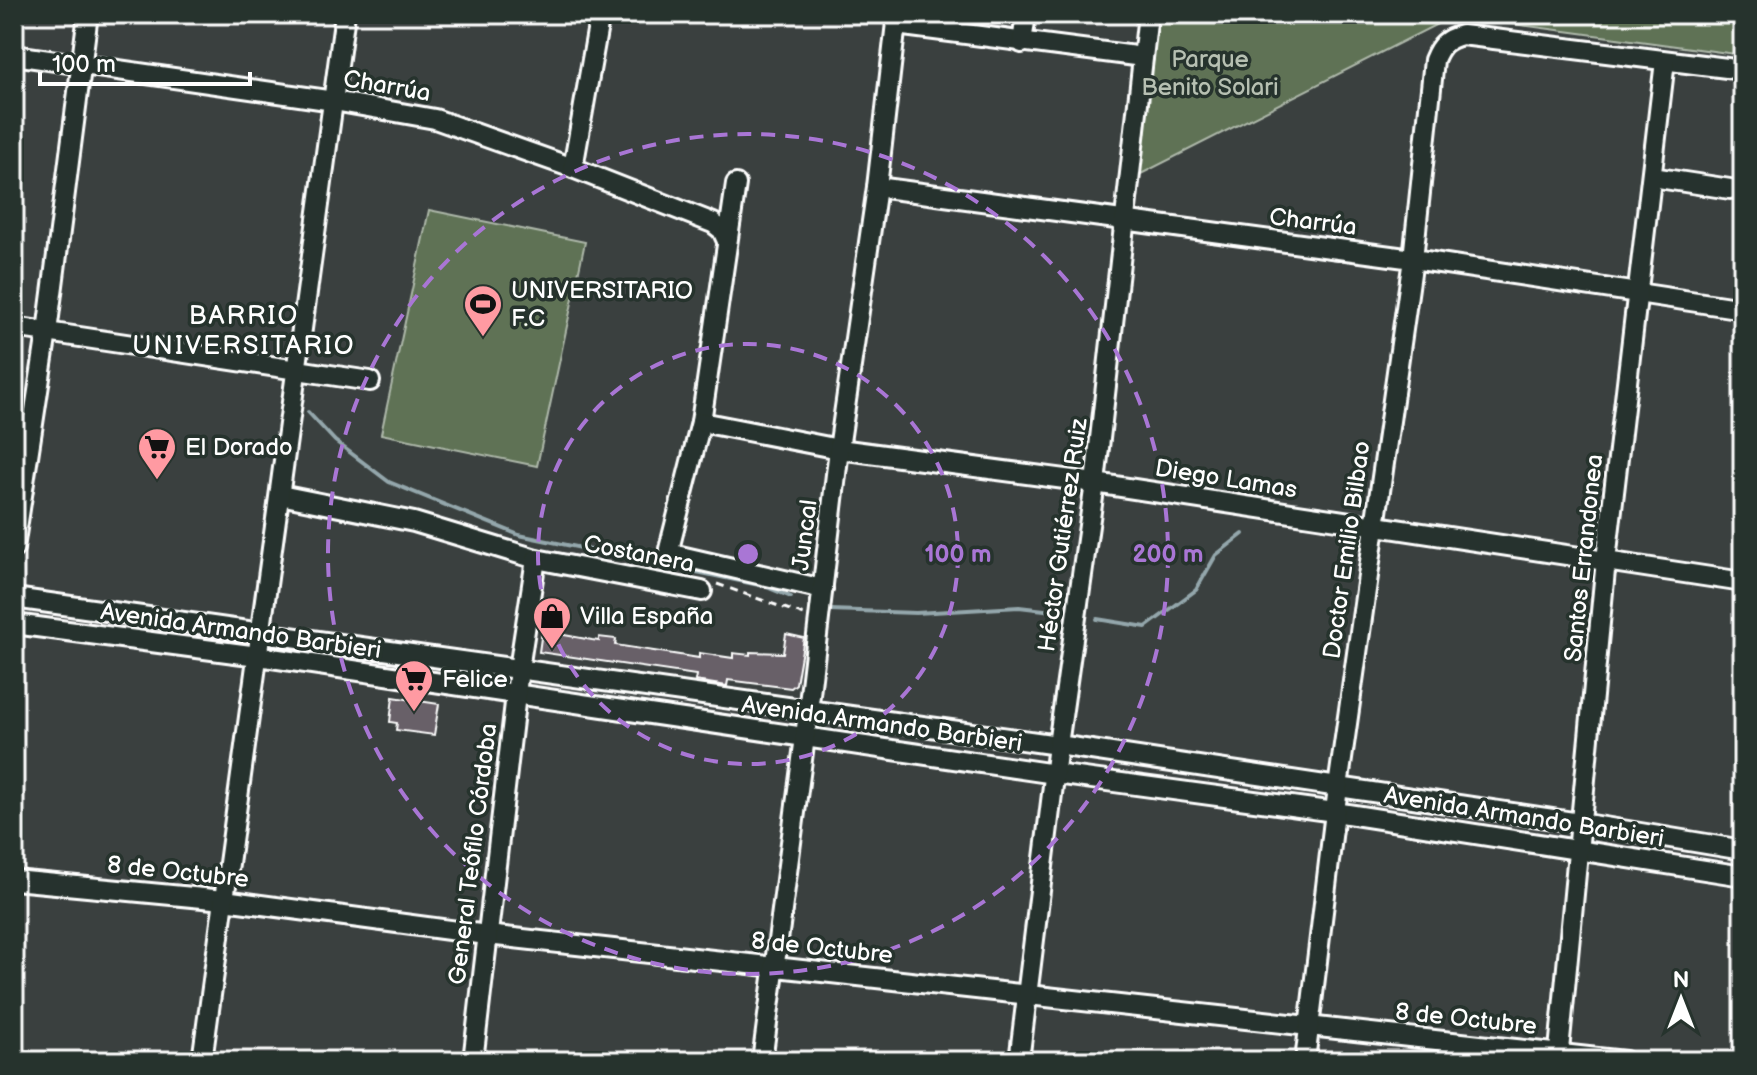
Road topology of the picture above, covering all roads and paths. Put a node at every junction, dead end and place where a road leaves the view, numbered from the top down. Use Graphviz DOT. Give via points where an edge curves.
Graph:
graph roads {
  1 [pos="88,14"];
  2 [pos="345,14"];
  3 [pos="600,14"];
  4 [pos="1026,14"];
  5 [pos="1148,14"];
  6 [pos="897,20"];
  7 [pos="1022,43"];
  8 [pos="14,55"];
  9 [pos="1143,57"];
  10 [pos="1665,61"];
  11 [pos="81,65"];
  12 [pos="1743,70"];
  13 [pos="334,101"];
  14 [pos="573,168"];
  15 [pos="1652,177"];
  16 [pos="736,184"];
  17 [pos="877,187"];
  18 [pos="1730,189"];
  19 [pos="1126,221"];
  20 [pos="727,241"];
  21 [pos="1413,259"];
  22 [pos="1638,294"];
  23 [pos="1743,309"];
  24 [pos="14,327"];
  25 [pos="47,332"];
  26 [pos="297,369"];
  27 [pos="370,381"];
  28 [pos="701,422"];
  29 [pos="839,449"];
  30 [pos="1095,483"];
  31 [pos="280,495"];
  32 [pos="1375,526"];
  33 [pos="14,548"];
  34 [pos="536,559"];
  35 [pos="1606,560"];
  36 [pos="1743,582"];
  37 [pos="823,589"];
  38 [pos="702,591"];
  39 [pos="14,598"];
  40 [pos="819,623"];
  41 [pos="14,624"];
  42 [pos="260,633"];
  43 [pos="258,656"];
  44 [pos="519,669"];
  45 [pos="517,694"];
  46 [pos="808,710"];
  47 [pos="805,737"];
  48 [pos="1058,745"];
  49 [pos="1055,774"];
  50 [pos="1338,787"];
  51 [pos="1335,812"];
  52 [pos="1580,823"];
  53 [pos="1578,850"];
  54 [pos="1743,850"];
  55 [pos="1743,876"];
  56 [pos="14,880"];
  57 [pos="224,900"];
  58 [pos="487,935"];
  59 [pos="773,968"];
  60 [pos="1027,993"];
  61 [pos="1309,1027"];
  62 [pos="1558,1057"];
  63 [pos="202,1061"];
  64 [pos="473,1061"];
  65 [pos="762,1061"];
  66 [pos="1019,1061"];
  67 [pos="1305,1061"];
  68 [pos="1625,1061"];
  1 -- 11 [label="street"];
  2 -- 13 [label="street"];
  3 -- 14 [label="street"];
  4 -- 7 [label="street"];
  5 -- 9 [label="street, Héctor Gutiérrez Ruiz"];
  6 -- 7 [label="street"];
  6 -- 17 [label="street, Juncal"];
  7 -- 9 [label="street"];
  8 -- 11 [label="street, Charrúa"];
  9 -- 19 [label="street, Héctor Gutiérrez Ruiz"];
  10 -- 12 [label="street"];
  10 -- 15 [label="street, Santos Errandonea"];
  10 -- 21 [label="street, Doctor Emilio Bilbao" via="1462,35 1448,39 1434,60"];
  11 -- 13 [label="street, Charrúa"];
  11 -- 25 [label="street"];
  13 -- 14 [label="street, Charrúa" via="435,119"];
  13 -- 26 [label="street"];
  14 -- 20 [label="street, Charrúa" via="713,223"];
  15 -- 18 [label="street"];
  15 -- 22 [label="street, Santos Errandonea"];
  16 -- 20 [label="street"];
  17 -- 19 [label="street, Charrúa"];
  17 -- 29 [label="street, Juncal"];
  19 -- 21 [label="street, Charrúa"];
  19 -- 30 [label="street, Héctor Gutiérrez Ruiz"];
  20 -- 28 [label="street"];
  21 -- 22 [label="street, Charrúa"];
  21 -- 32 [label="street, Doctor Emilio Bilbao"];
  22 -- 23 [label="street, Charrúa"];
  22 -- 35 [label="street, Santos Errandonea"];
  24 -- 25 [label="street"];
  25 -- 26 [label="street"];
  25 -- 33 [label="street"];
  26 -- 27 [label="street"];
  26 -- 31 [label="street"];
  28 -- 29 [label="street, Diego Lamas"];
  28 -- 37 [label="street" via="669,549 676,555"];
  29 -- 30 [label="street, Diego Lamas"];
  29 -- 37 [label="street, Juncal"];
  30 -- 32 [label="street, Diego Lamas"];
  30 -- 48 [label="street, Héctor Gutiérrez Ruiz"];
  31 -- 34 [label="street, Costanera" via="414,522"];
  31 -- 42 [label="street"];
  32 -- 35 [label="street, Diego Lamas"];
  32 -- 50 [label="street, Doctor Emilio Bilbao"];
  34 -- 38 [label="street, Costanera"];
  34 -- 44 [label="street, General Teófilo Córdoba"];
  35 -- 36 [label="street, Diego Lamas"];
  35 -- 52 [label="street, Santos Errandonea"];
  37 -- 40 [label="street, Juncal"];
  38 -- 40 [label="path, Costanera" via="710,582 796,610"];
  39 -- 42 [label="street, Avenida Armando Barbieri"];
  40 -- 46 [label="street, Juncal"];
  41 -- 43 [label="street, Avenida Armando Barbieri"];
  42 -- 43 [label="street"];
  42 -- 44 [label="street, Avenida Armando Barbieri"];
  43 -- 45 [label="street, Avenida Armando Barbieri"];
  43 -- 57 [label="street"];
  44 -- 45 [label="street, General Teófilo Córdoba"];
  44 -- 46 [label="street, Avenida Armando Barbieri"];
  45 -- 47 [label="street, Avenida Armando Barbieri"];
  45 -- 58 [label="street, General Teófilo Córdoba"];
  46 -- 47 [label="street, Juncal"];
  46 -- 48 [label="street, Avenida Armando Barbieri"];
  47 -- 49 [label="street, Avenida Armando Barbieri"];
  47 -- 59 [label="street, Juncal"];
  48 -- 49 [label="street, Héctor Gutiérrez Ruiz"];
  48 -- 50 [label="street, Avenida Armando Barbieri"];
  49 -- 51 [label="street, Avenida Armando Barbieri"];
  49 -- 60 [label="street, Héctor Gutiérrez Ruiz"];
  50 -- 51 [label="street, Doctor Emilio Bilbao"];
  50 -- 52 [label="street, Avenida Armando Barbieri"];
  51 -- 53 [label="street, Avenida Armando Barbieri"];
  51 -- 61 [label="street, Doctor Emilio Bilbao"];
  52 -- 53 [label="street, Santos Errandonea"];
  52 -- 54 [label="street, Avenida Armando Barbieri"];
  53 -- 55 [label="street, Avenida Armando Barbieri"];
  53 -- 62 [label="street, Santos Errandonea"];
  56 -- 57 [label="street, 8 de Octubre"];
  57 -- 58 [label="street, 8 de Octubre"];
  57 -- 63 [label="street"];
  58 -- 59 [label="street, 8 de Octubre"];
  58 -- 64 [label="street, General Teófilo Córdoba"];
  59 -- 60 [label="street, 8 de Octubre"];
  59 -- 65 [label="street, Juncal"];
  60 -- 61 [label="street, 8 de Octubre"];
  60 -- 66 [label="street, Héctor Gutiérrez Ruiz"];
  61 -- 62 [label="street, 8 de Octubre"];
  61 -- 67 [label="street, Doctor Emilio Bilbao"];
  62 -- 68 [label="street, 8 de Octubre"];
}
